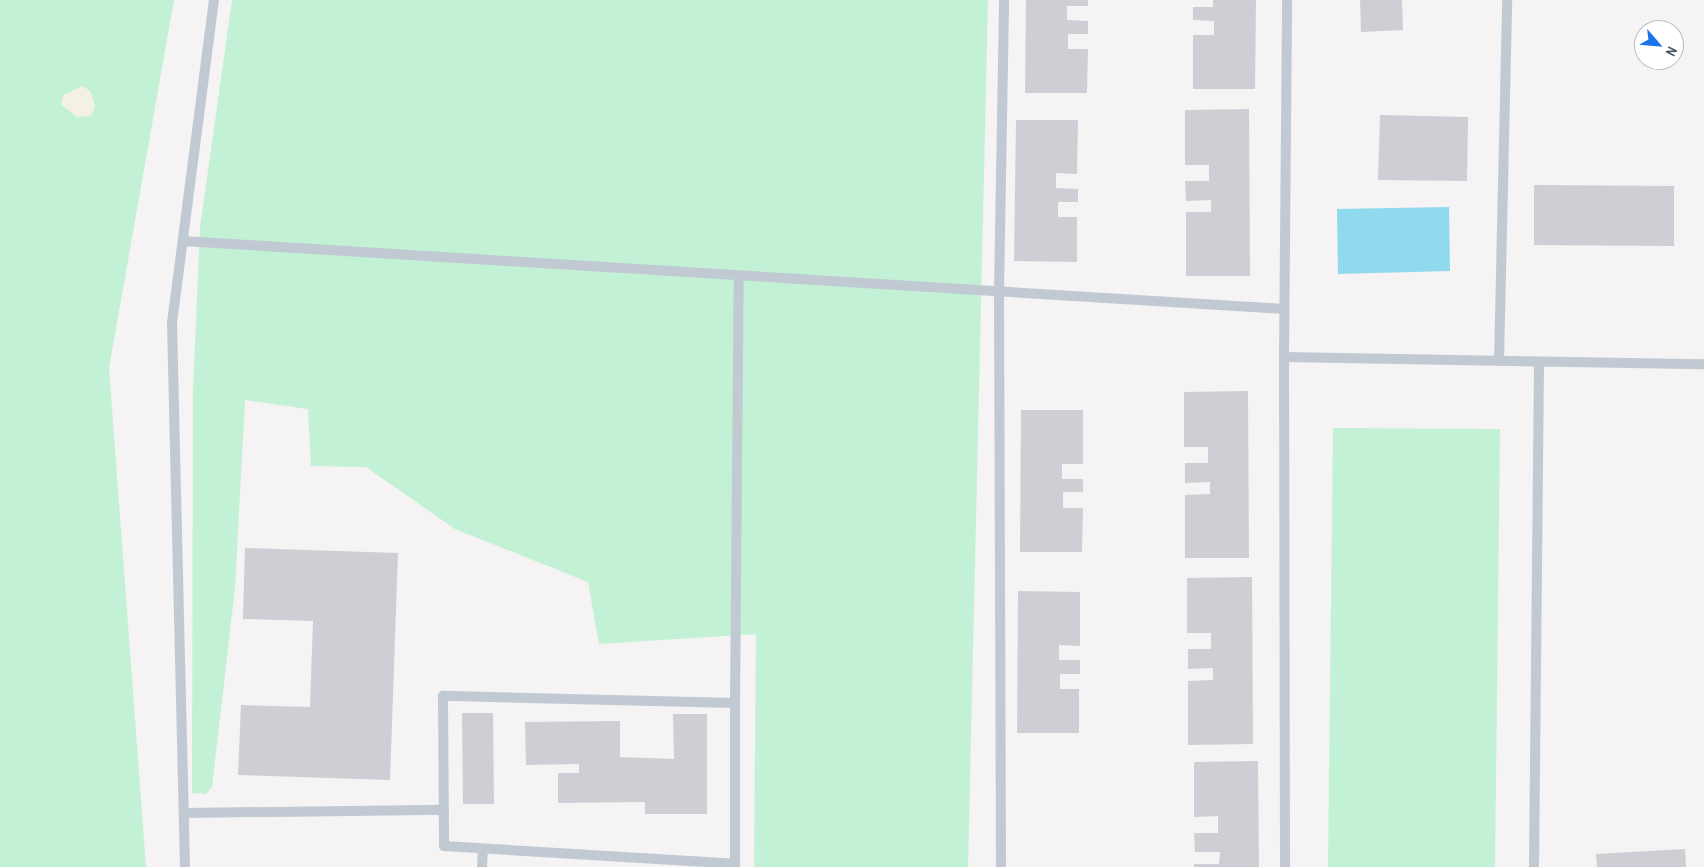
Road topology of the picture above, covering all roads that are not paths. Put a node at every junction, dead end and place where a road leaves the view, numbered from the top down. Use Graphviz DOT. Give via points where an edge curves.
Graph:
graph roads {
  1 [pos="214,0"];
  2 [pos="1004,0"];
  3 [pos="1287,0"];
  4 [pos="1507,0"];
  5 [pos="182,241"];
  6 [pos="739,276"];
  7 [pos="999,292"];
  8 [pos="1284,309"];
  9 [pos="1284,357"];
  10 [pos="1499,361"];
  11 [pos="1539,362"];
  12 [pos="1704,364"];
  13 [pos="735,703"];
  14 [pos="444,810"];
  15 [pos="184,813"];
  16 [pos="483,849"];
  17 [pos="734,865"];
  18 [pos="185,867"];
  19 [pos="482,867"];
  20 [pos="1001,867"];
  21 [pos="1285,867"];
  22 [pos="1534,867"];
  1 -- 5 [label="lane"];
  2 -- 7 [label="lane"];
  3 -- 8 [label="lane"];
  4 -- 10 [label="lane"];
  5 -- 6 [label="lane"];
  5 -- 15 [label="lane" via="172,323"];
  6 -- 7 [label="lane"];
  6 -- 13 [label="lane"];
  7 -- 8 [label="lane"];
  7 -- 20 [label="lane"];
  8 -- 9 [label="lane"];
  9 -- 10 [label="lane"];
  9 -- 21 [label="lane"];
  10 -- 11 [label="lane"];
  11 -- 12 [label="lane"];
  11 -- 22 [label="lane"];
  13 -- 14 [label="lane" via="443,696"];
  13 -- 17 [label="lane"];
  14 -- 15 [label="lane"];
  14 -- 16 [label="lane" via="444,846"];
  15 -- 18 [label="lane"];
  16 -- 17 [label="lane"];
  16 -- 19 [label="lane"];
}
